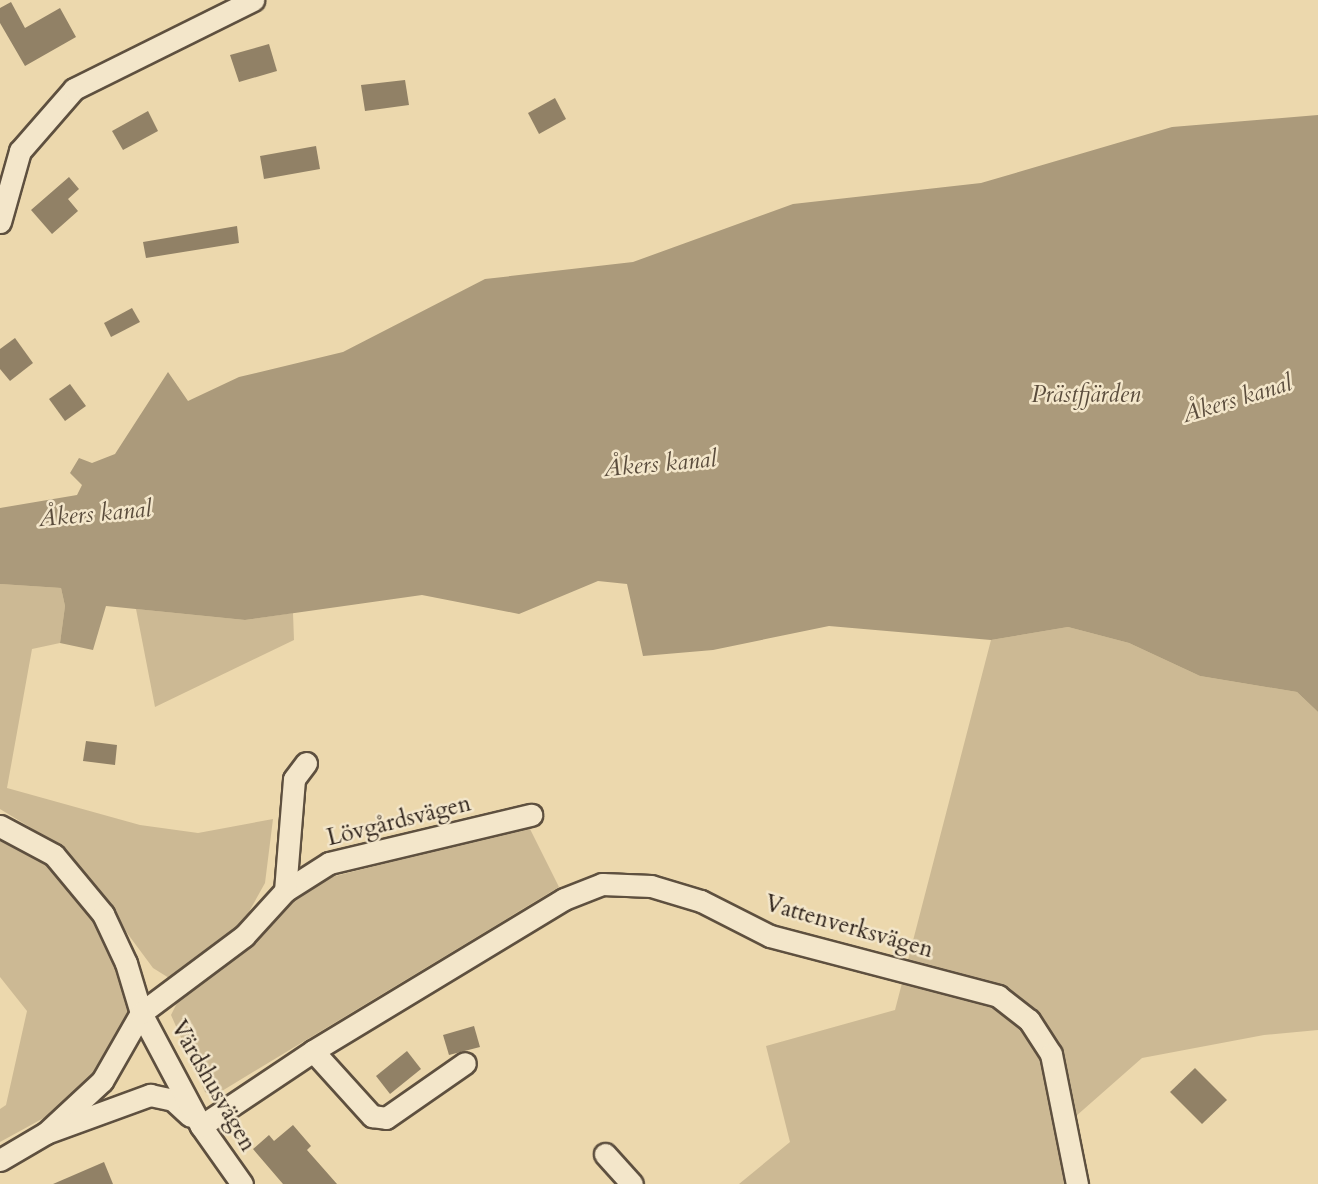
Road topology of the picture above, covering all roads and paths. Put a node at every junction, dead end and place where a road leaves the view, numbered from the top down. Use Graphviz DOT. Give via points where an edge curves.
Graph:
graph roads {
  1 [pos="253,0"];
  2 [pos="1,213"];
  3 [pos="306,763"];
  4 [pos="531,814"];
  5 [pos="0,826"];
  6 [pos="285,891"];
  7 [pos="142,1013"];
  8 [pos="313,1051"];
  9 [pos="465,1063"];
  10 [pos="201,1126"];
  11 [pos="46,1133"];
  12 [pos="605,1154"];
  13 [pos="0,1160"];
  14 [pos="242,1184"];
  15 [pos="632,1184"];
  16 [pos="1077,1184"];
  1 -- 2 [label="street" via="74,89 20,151"];
  3 -- 6 [label="street, Lövgårdsvägen" via="294,779"];
  4 -- 6 [label="street, Lövgårdsvägen" via="329,863"];
  5 -- 7 [label="street, Värdshusvägen" via="54,855 103,914"];
  6 -- 7 [label="street, Lövgårdsvägen" via="244,936"];
  7 -- 10 [label="street, Värdshusvägen"];
  7 -- 11 [label="street, Värdshusvägen" via="102,1081"];
  8 -- 9 [label="street" via="372,1116 386,1118"];
  8 -- 10 [label="street, Vattenverksvägen"];
  8 -- 16 [label="street, Vattenverksvägen" via="564,899 602,884 651,886 701,901 770,936 998,996 1029,1020 1051,1054"];
  10 -- 11 [label="street" via="173,1100 150,1096"];
  10 -- 14 [label="street, Värdshusvägen"];
  11 -- 13 [label="street"];
  12 -- 15 [label="street"];
}
